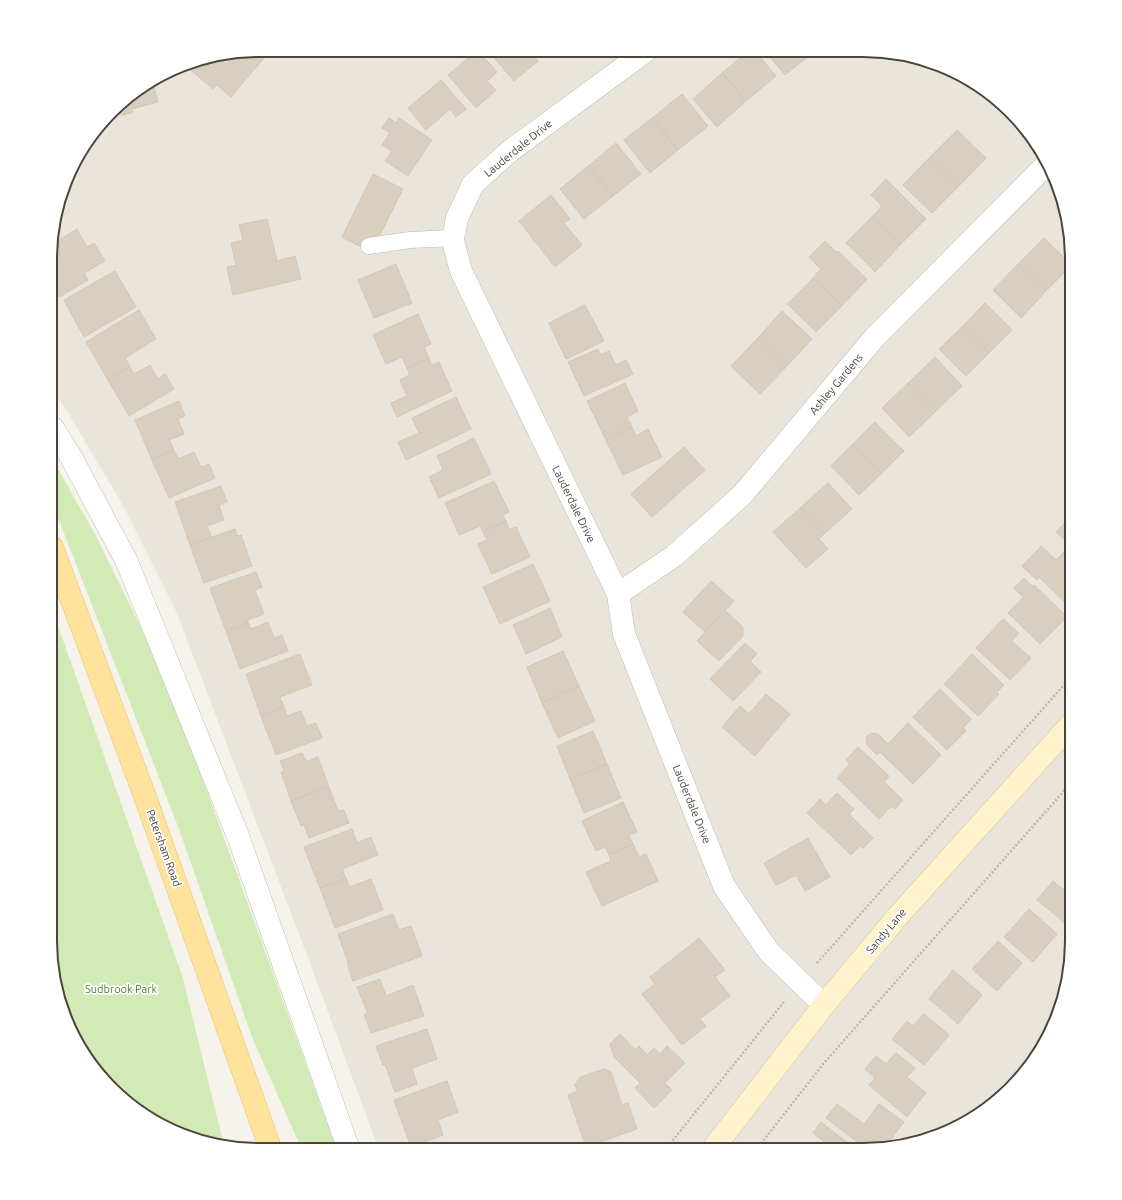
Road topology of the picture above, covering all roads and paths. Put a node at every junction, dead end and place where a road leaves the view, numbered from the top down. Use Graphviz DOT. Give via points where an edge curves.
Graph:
graph roads {
  1 [pos="638,57"];
  2 [pos="1043,168"];
  3 [pos="453,238"];
  4 [pos="369,246"];
  5 [pos="57,434"];
  6 [pos="57,560"];
  7 [pos="618,594"];
  8 [pos="1065,684"];
  9 [pos="1065,731"];
  10 [pos="1065,790"];
  11 [pos="800,982"];
  12 [pos="824,1006"];
  13 [pos="269,1143"];
  14 [pos="347,1143"];
  15 [pos="671,1143"];
  16 [pos="717,1143"];
  17 [pos="761,1143"];
  1 -- 3 [label="street, Lauderdale Drive" via="510,151 474,184 457,218"];
  2 -- 7 [label="street, Ashley Gardens" via="875,337 742,495 674,556"];
  3 -- 4 [label="lane" via="410,240"];
  3 -- 7 [label="street, Lauderdale Drive" via="461,271"];
  5 -- 14 [label="street" via="127,562 238,836"];
  6 -- 13 [label="main road, Petersham Road" via="144,791"];
  7 -- 11 [label="street, Lauderdale Drive" via="624,634 724,886 769,952"];
  8 -- 11 [label="path"];
  9 -- 12 [label="street, Sandy Lane" via="898,916"];
  10 -- 17 [label="path" via="824,1063"];
  11 -- 12 [label="street, Lauderdale Drive"];
  11 -- 15 [label="path"];
  12 -- 16 [label="street, Sandy Lane"];
}
